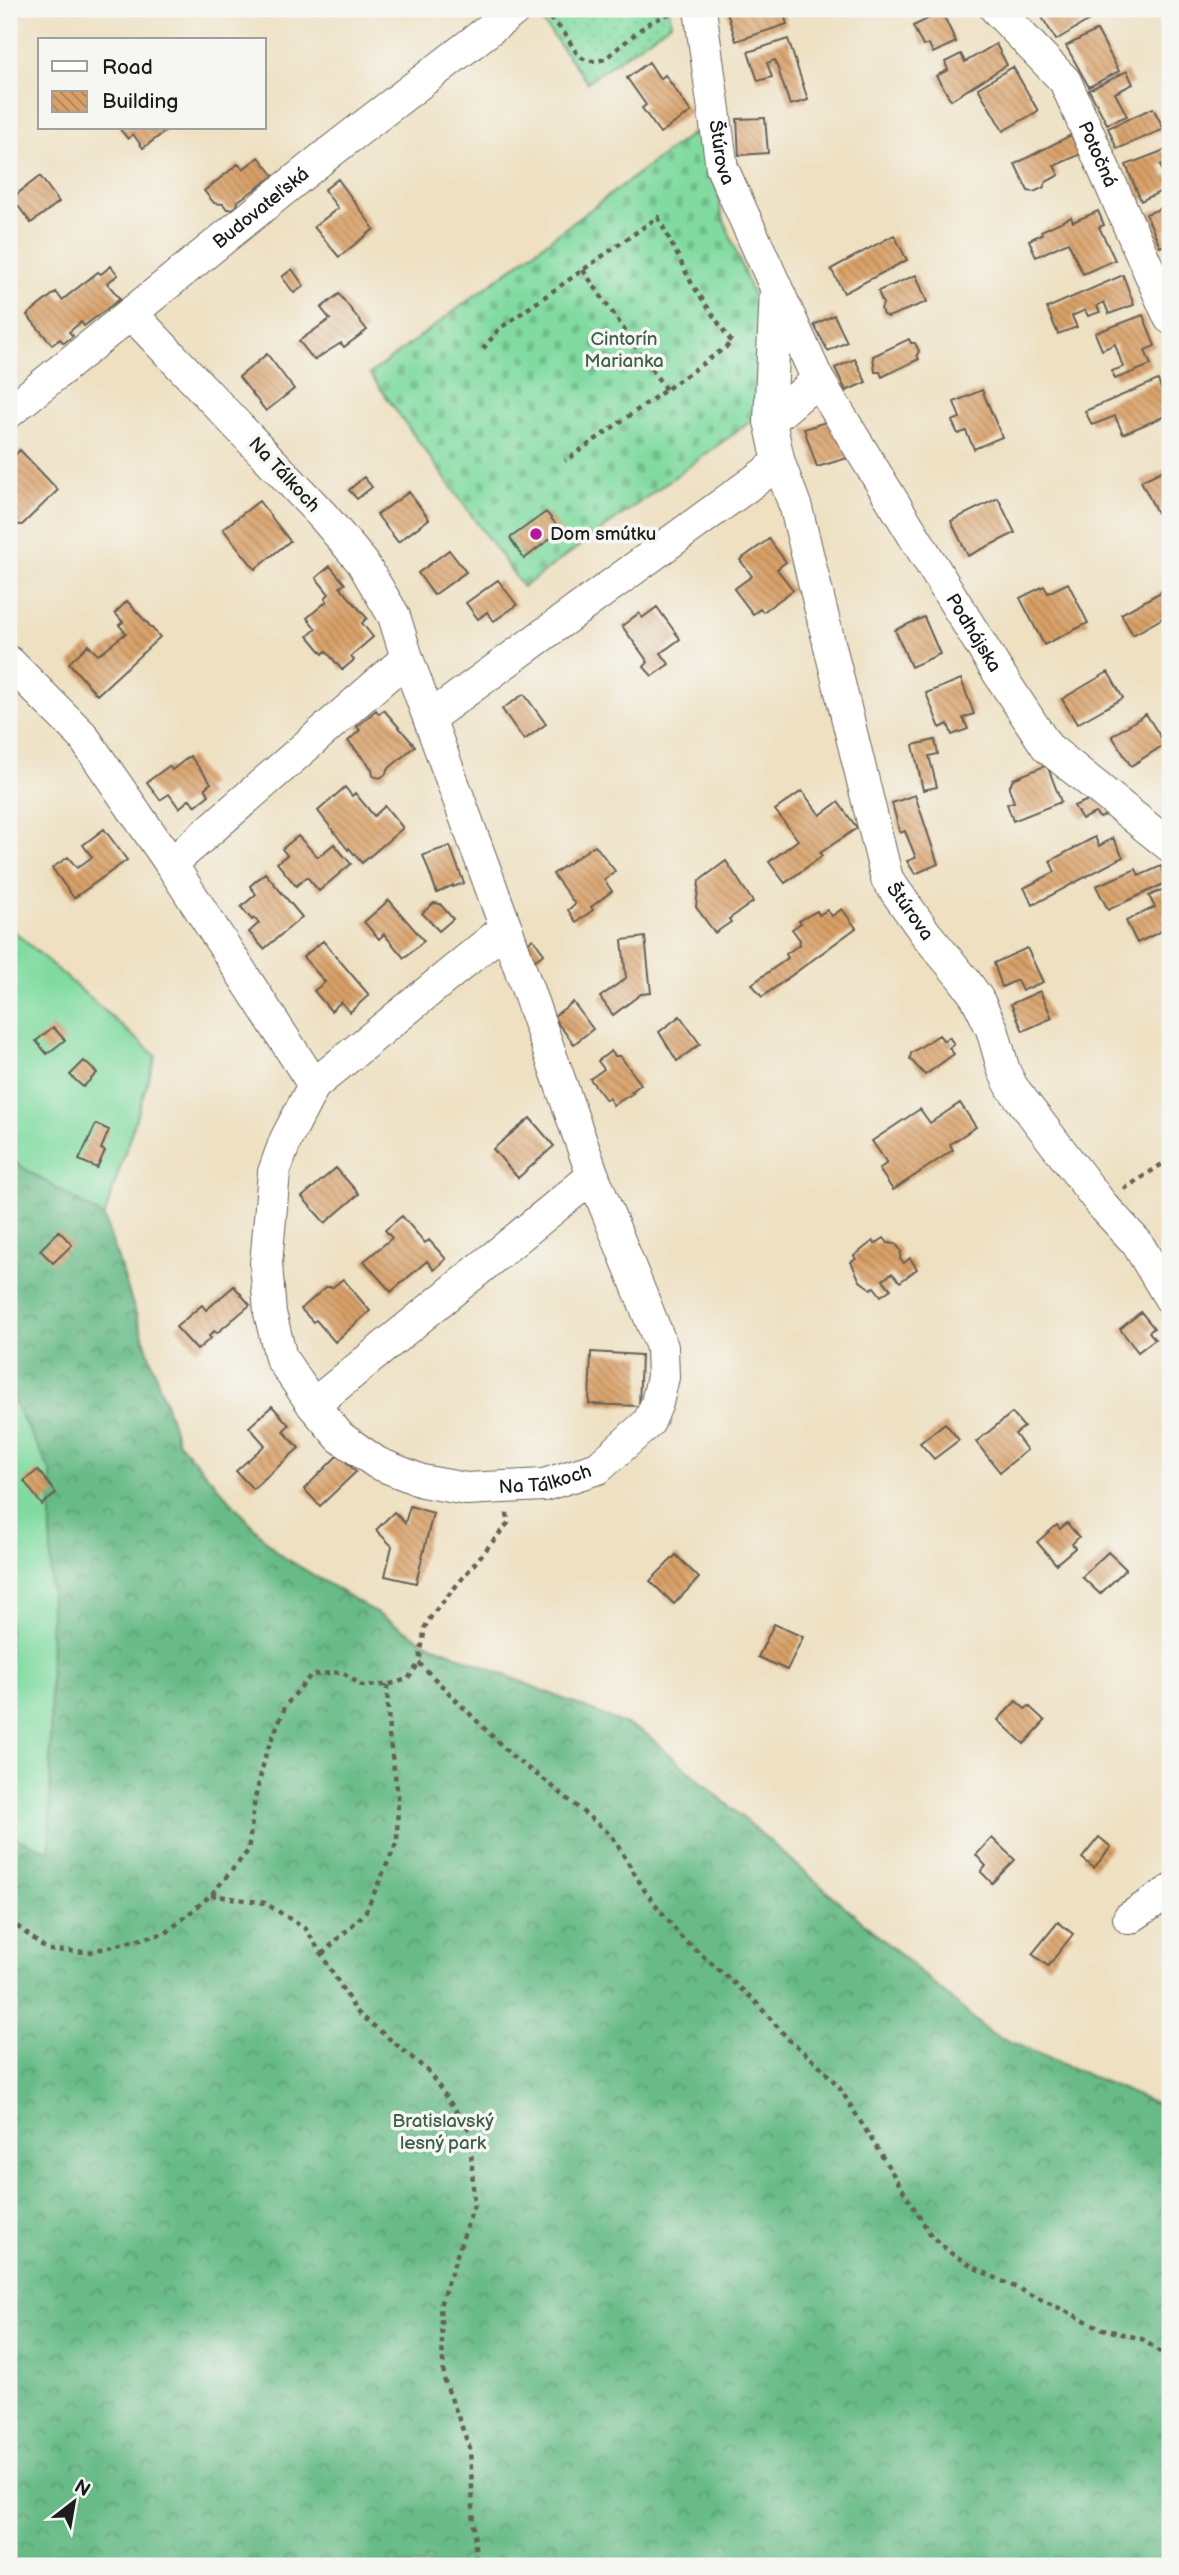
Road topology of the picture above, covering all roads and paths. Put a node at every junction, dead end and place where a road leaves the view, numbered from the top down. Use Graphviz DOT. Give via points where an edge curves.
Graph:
graph roads {
  1 [pos="996,9"];
  2 [pos="529,11"];
  3 [pos="701,12"];
  4 [pos="583,270"];
  5 [pos="776,288"];
  6 [pos="131,313"];
  7 [pos="1170,318"];
  8 [pos="483,349"];
  9 [pos="818,380"];
  10 [pos="666,390"];
  11 [pos="9,412"];
  12 [pos="770,421"];
  13 [pos="565,461"];
  14 [pos="779,463"];
  15 [pos="407,658"];
  16 [pos="9,662"];
  17 [pos="429,718"];
  18 [pos="1170,846"];
  19 [pos="172,864"];
  20 [pos="506,928"];
  21 [pos="314,1085"];
  22 [pos="1170,1159"];
  23 [pos="593,1177"];
  24 [pos="1102,1205"];
  25 [pos="1170,1298"];
  26 [pos="313,1405"];
  27 [pos="505,1488"];
  28 [pos="419,1663"];
  29 [pos="387,1685"];
  30 [pos="1170,1891"];
  31 [pos="211,1895"];
  32 [pos="1129,1918"];
  33 [pos="9,1920"];
  34 [pos="322,1954"];
  35 [pos="1170,2359"];
  36 [pos="476,2566"];
  1 -- 7 [label="street, Potočná" via="1065,81"];
  2 -- 3 [label="path" via="559,26 586,61 605,59 667,13"];
  2 -- 6 [label="street, Budovateľská" via="329,153"];
  3 -- 5 [label="street, Štúrova" via="722,168"];
  4 -- 8 [label="path" via="499,328"];
  4 -- 10 [label="path"];
  4 -- 10 [label="path" via="658,217 692,284 732,343"];
  5 -- 9 [label="street, Štúrova"];
  5 -- 12 [label="street, Štúrova"];
  6 -- 11 [label="street, Budovateľská"];
  6 -- 15 [label="street, Na Tálkoch" via="362,562 394,616"];
  9 -- 12 [label="street"];
  9 -- 18 [label="street, Podhájska" via="1047,747"];
  10 -- 13 [label="path"];
  12 -- 14 [label="street, Štúrova"];
  14 -- 17 [label="street"];
  14 -- 24 [label="street, Štúrova" via="796,508 887,879 977,999 1012,1087"];
  15 -- 17 [label="street, Na Tálkoch"];
  15 -- 19 [label="street"];
  16 -- 19 [label="street" via="82,735"];
  17 -- 20 [label="street, Na Tálkoch"];
  19 -- 21 [label="street"];
  20 -- 21 [label="street, Na Tálkoch"];
  20 -- 23 [label="street, Na Tálkoch"];
  21 -- 26 [label="street, Na Tálkoch" via="274,1172 266,1264 270,1313 281,1358"];
  22 -- 24 [label="path"];
  23 -- 26 [label="street"];
  23 -- 27 [label="street, Na Tálkoch" via="662,1347 663,1377 657,1403 649,1422 598,1468 544,1485"];
  24 -- 25 [label="street, Štúrova" via="1137,1243"];
  26 -- 27 [label="street, Na Tálkoch" via="340,1437 377,1463 422,1481 466,1489"];
  27 -- 28 [label="path" via="508,1522 432,1615 425,1627"];
  28 -- 29 [label="path" via="408,1679"];
  28 -- 35 [label="path" via="500,1746 611,1836 645,1891 682,1938 754,2000 839,2087 932,2237 979,2270 1103,2329 1142,2339"];
  29 -- 31 [label="path" via="362,1686 342,1672 311,1675 302,1685 286,1705 266,1753 248,1851"];
  29 -- 34 [label="path" via="398,1795 397,1842 365,1913"];
  30 -- 32 [label="street"];
  31 -- 33 [label="path" via="166,1933 89,1952 48,1950"];
  31 -- 34 [label="path" via="265,1903 306,1929"];
  34 -- 36 [label="path" via="356,2011 428,2071 470,2131 474,2205 440,2305 444,2379 470,2449"];
}
